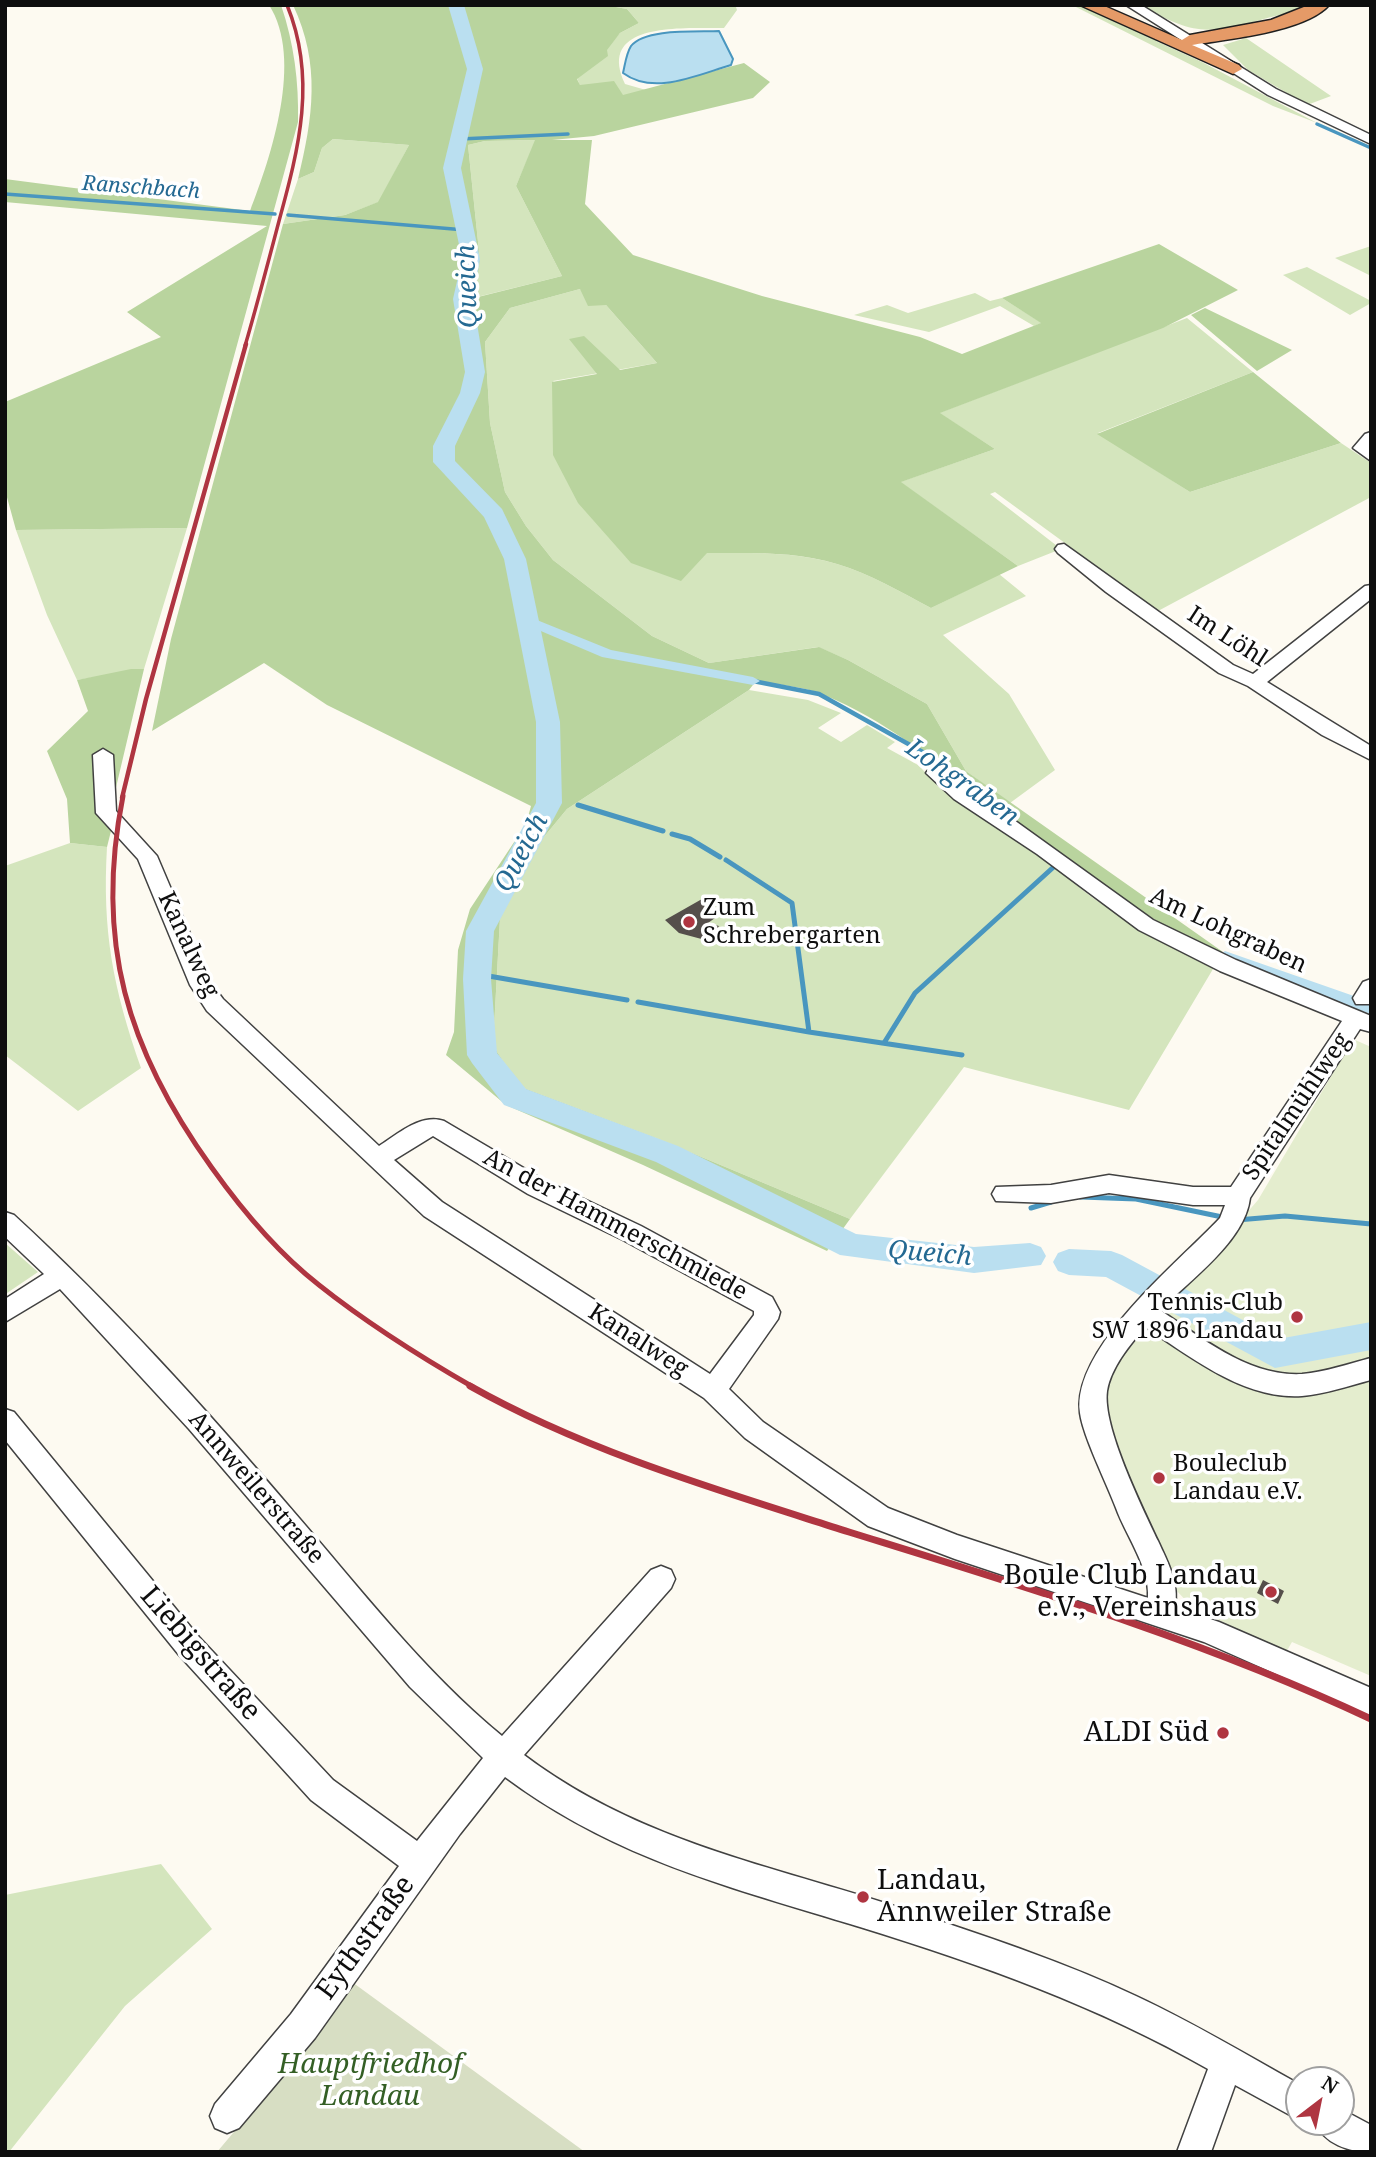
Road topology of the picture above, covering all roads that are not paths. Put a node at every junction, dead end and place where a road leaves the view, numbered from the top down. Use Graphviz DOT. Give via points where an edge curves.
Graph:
graph roads {
  1 [pos="1088,5"];
  2 [pos="1132,5"];
  3 [pos="1321,5"];
  4 [pos="1195,43"];
  5 [pos="1225,50"];
  6 [pos="1371,141"];
  7 [pos="1064,549"];
  8 [pos="1371,590"];
  9 [pos="1255,682"];
  10 [pos="103,754"];
  11 [pos="1371,754"];
  12 [pos="936,773"];
  13 [pos="1365,1007"];
  14 [pos="377,1159"];
  15 [pos="1004,1194"];
  16 [pos="1232,1215"];
  17 [pos="5,1222"];
  18 [pos="62,1275"];
  19 [pos="1155,1301"];
  20 [pos="5,1312"];
  21 [pos="1371,1369"];
  22 [pos="713,1390"];
  23 [pos="5,1420"];
  24 [pos="662,1579"];
  25 [pos="1160,1614"];
  26 [pos="1371,1702"];
  27 [pos="502,1758"];
  28 [pos="420,1862"];
  29 [pos="1227,2063"];
  30 [pos="1285,2095"];
  31 [pos="227,2116"];
  32 [pos="1355,2135"];
  33 [pos="1371,2144"];
  34 [pos="1194,2152"];
  1 -- 5 [label="highway"];
  2 -- 4 [label="street"];
  3 -- 5 [label="highway"];
  4 -- 5 [label="highway"];
  5 -- 6 [label="street" via="1289,101"];
  7 -- 9 [label="street, Im Löhl" via="1216,662"];
  8 -- 9 [label="street"];
  9 -- 11 [label="street, Im Löhl"];
  10 -- 14 [label="street, Kanalweg" via="106,813 147,856 207,995"];
  12 -- 13 [label="street, Am Lohgraben" via="1115,906 1170,938"];
  13 -- 16 [label="street, Spitalmühlweg"];
  14 -- 22 [label="street, Kanalweg" via="433,1209"];
  14 -- 22 [label="street, An der Hammerschmiede" via="436,1127 536,1187 763,1304 765,1320"];
  15 -- 16 [label="street, Spitalmühlweg" via="1051,1195 1109,1184 1193,1196"];
  16 -- 19 [label="street, Spitalmühlweg"];
  17 -- 18 [label="street, Annweilerstraße"];
  18 -- 20 [label="street"];
  18 -- 27 [label="street, Annweilerstraße" via="177,1396 404,1661"];
  19 -- 21 [label="street" via="1242,1373 1273,1383 1301,1385"];
  19 -- 25 [label="street, Spitalmühlweg" via="1100,1369 1091,1400 1132,1515 1159,1574"];
  22 -- 25 [label="street, Kanalweg" via="754,1430 878,1517"];
  23 -- 28 [label="street, Liebigstraße" via="189,1646 322,1790"];
  24 -- 27 [label="street"];
  25 -- 26 [label="street, Kanalweg"];
  27 -- 28 [label="street, Eythstraße"];
  27 -- 29 [label="street, Annweilerstraße" via="592,1817 662,1850 1060,1980 1128,2009"];
  28 -- 31 [label="street, Eythstraße" via="309,2018"];
  29 -- 30 [label="street, Annweilerstraße"];
  29 -- 34 [label="street"];
  32 -- 33 [label="street"];
}
